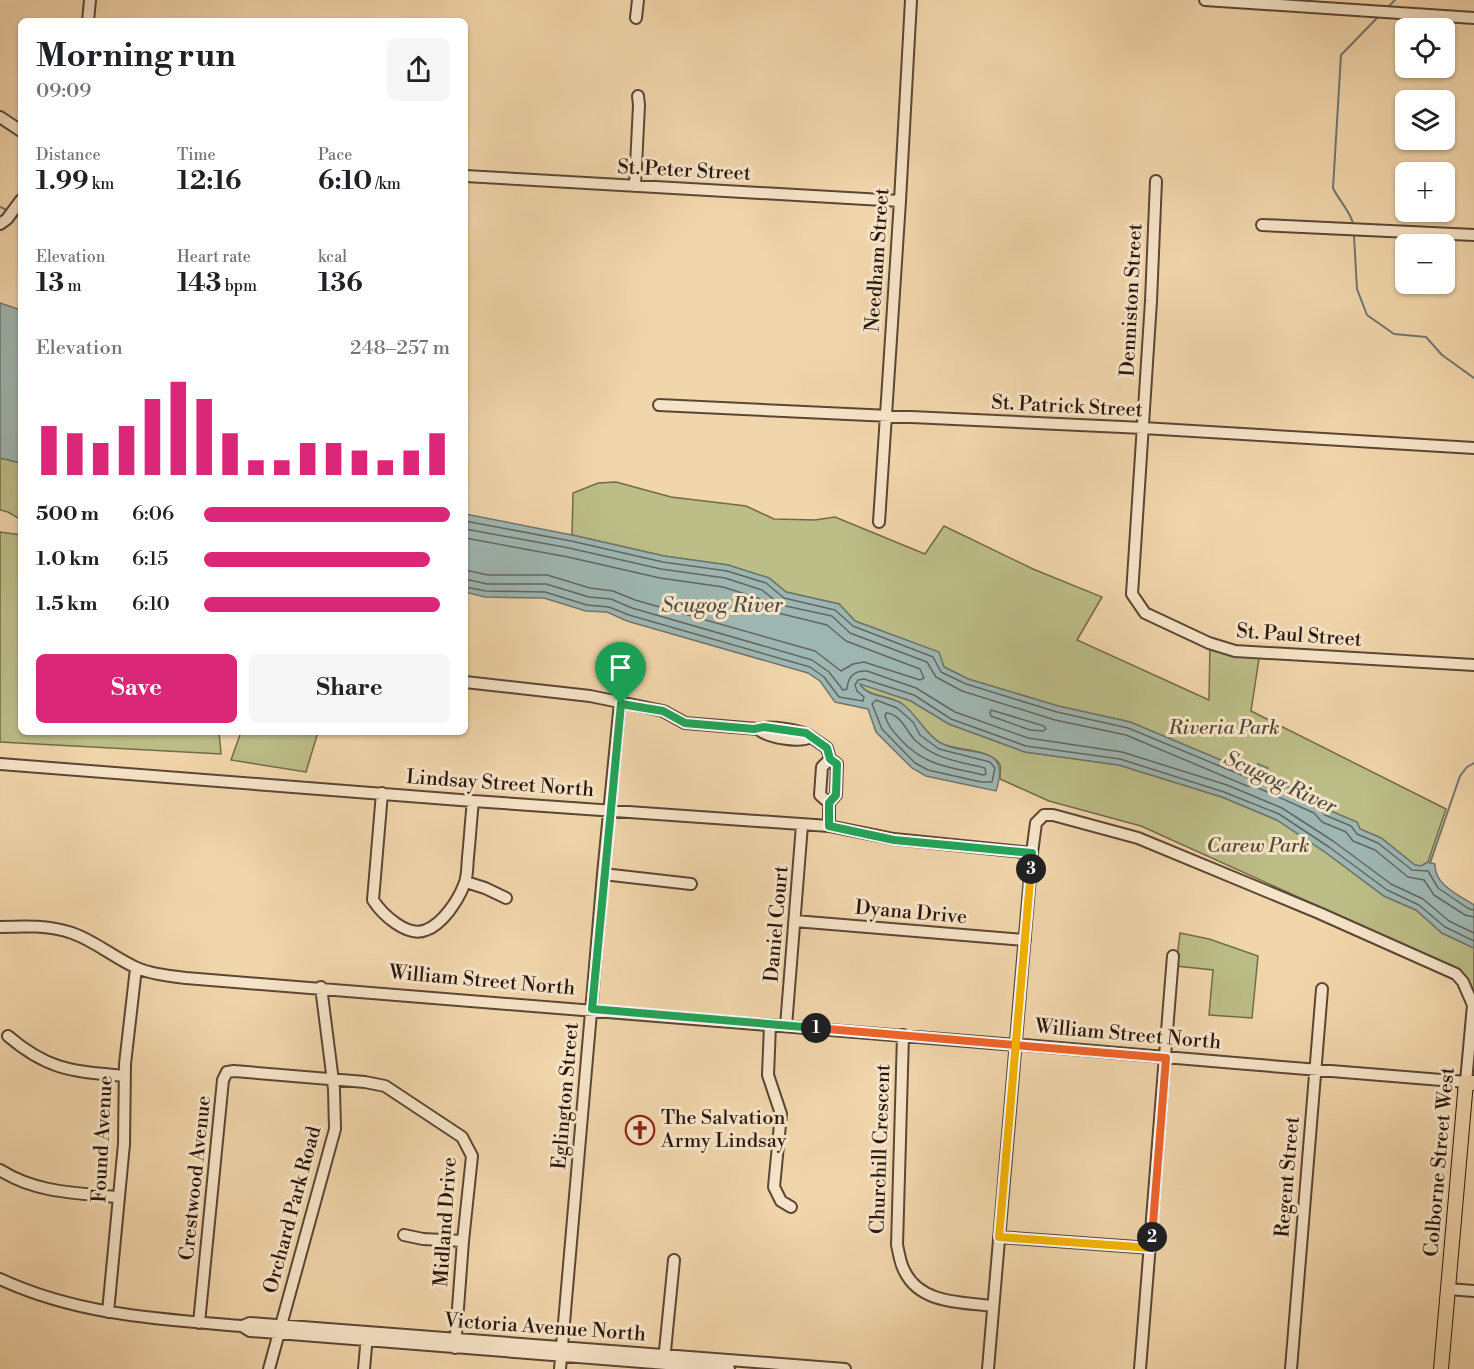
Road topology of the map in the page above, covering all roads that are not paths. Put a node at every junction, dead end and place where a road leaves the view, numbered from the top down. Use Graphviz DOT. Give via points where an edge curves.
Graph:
graph roads {
  1 [pos="90,0"];
  2 [pos="638,0"];
  3 [pos="911,0"];
  4 [pos="1205,0"];
  5 [pos="88,18"];
  6 [pos="636,18"];
  7 [pos="1474,18"];
  8 [pos="638,96"];
  9 [pos="0,117"];
  10 [pos="18,129"];
  11 [pos="468,176"];
  12 [pos="1156,181"];
  13 [pos="635,186"];
  14 [pos="900,201"];
  15 [pos="18,204"];
  16 [pos="0,224"];
  17 [pos="1263,225"];
  18 [pos="1474,235"];
  19 [pos="659,405"];
  20 [pos="885,417"];
  21 [pos="1143,428"];
  22 [pos="1474,448"];
  23 [pos="879,522"];
  24 [pos="1136,600"];
  25 [pos="1474,665"];
  26 [pos="468,682"];
  27 [pos="622,682"];
  28 [pos="621,704"];
  29 [pos="830,759"];
  30 [pos="0,764"];
  31 [pos="382,793"];
  32 [pos="473,801"];
  33 [pos="829,803"];
  34 [pos="610,809"];
  35 [pos="802,825"];
  36 [pos="829,826"];
  37 [pos="1032,853"];
  38 [pos="603,874"];
  39 [pos="465,882"];
  40 [pos="690,884"];
  41 [pos="506,898"];
  42 [pos="795,921"];
  43 [pos="0,927"];
  44 [pos="1025,940"];
  45 [pos="1173,956"];
  46 [pos="136,968"];
  47 [pos="321,987"];
  48 [pos="1322,989"];
  49 [pos="592,1009"];
  50 [pos="770,1024"];
  51 [pos="786,1026"];
  52 [pos="903,1035"];
  53 [pos="8,1036"];
  54 [pos="1016,1045"];
  55 [pos="1166,1058"];
  56 [pos="1315,1070"];
  57 [pos="124,1076"];
  58 [pos="333,1080"];
  59 [pos="1470,1083"];
  60 [pos="0,1170"];
  61 [pos="118,1197"];
  62 [pos="791,1206"];
  63 [pos="404,1234"];
  64 [pos="999,1237"];
  65 [pos="463,1241"];
  66 [pos="1151,1248"];
  67 [pos="674,1260"];
  68 [pos="0,1279"];
  69 [pos="1448,1289"];
  70 [pos="1474,1291"];
  71 [pos="993,1306"];
  72 [pos="108,1312"];
  73 [pos="199,1323"];
  74 [pos="279,1330"];
  75 [pos="367,1336"];
  76 [pos="456,1344"];
  77 [pos="562,1351"];
  78 [pos="664,1360"];
  79 [pos="789,1367"];
  80 [pos="269,1369"];
  81 [pos="364,1369"];
  82 [pos="560,1369"];
  83 [pos="729,1369"];
  84 [pos="845,1369"];
  85 [pos="988,1369"];
  86 [pos="1140,1369"];
  87 [pos="1291,1369"];
  88 [pos="1441,1369"];
  1 -- 5 [label="street"];
  2 -- 6 [label="street"];
  3 -- 14 [label="street, Needham Street"];
  4 -- 7 [label="street"];
  8 -- 13 [label="street"];
  9 -- 10 [label="street"];
  11 -- 13 [label="street, St. Peter Street"];
  12 -- 21 [label="street, Denniston Street"];
  13 -- 14 [label="street, St. Peter Street"];
  14 -- 20 [label="street, Needham Street"];
  15 -- 16 [label="street"];
  17 -- 18 [label="street"];
  19 -- 20 [label="street, St. Patrick Street"];
  20 -- 21 [label="street, St. Patrick Street"];
  20 -- 23 [label="street, Needham Street"];
  21 -- 22 [label="street, St. Patrick Street"];
  21 -- 24 [label="street, Denniston Street" via="1132,594"];
  24 -- 25 [label="street, St. Paul Street" via="1144,614 1235,651"];
  26 -- 28 [label="street" via="590,696"];
  27 -- 28 [label="street, Eglington Street"];
  28 -- 29 [label="street" via="663,711 685,723 758,729 763,734 783,733 805,740 811,737 827,748"];
  28 -- 34 [label="street, Eglington Street"];
  29 -- 33 [label="street" via="837,764 836,795"];
  29 -- 33 [label="street" via="822,767 820,795"];
  30 -- 31 [label="street, Lindsay Street North"];
  31 -- 32 [label="street, Lindsay Street North"];
  31 -- 39 [label="street" via="373,900 381,912 411,930 425,931 440,921 458,899"];
  32 -- 34 [label="street, Lindsay Street North"];
  32 -- 39 [label="street"];
  33 -- 36 [label="street"];
  34 -- 35 [label="street, Lindsay Street North"];
  34 -- 38 [label="street, Eglington Street"];
  35 -- 36 [label="street, Lindsay Street North"];
  35 -- 42 [label="street, Daniel Court"];
  36 -- 37 [label="street, Lindsay Street North" via="894,840"];
  37 -- 44 [label="street"];
  37 -- 59 [label="street, Colborne Street West" via="1036,823 1044,815 1138,838 1456,974 1473,1005"];
  38 -- 40 [label="street"];
  38 -- 49 [label="street, Eglington Street"];
  39 -- 41 [label="street"];
  42 -- 44 [label="street, Dyana Drive"];
  42 -- 51 [label="street, Daniel Court"];
  43 -- 46 [label="street, William Street North" via="35,926 70,932"];
  44 -- 54 [label="street"];
  45 -- 55 [label="street"];
  46 -- 47 [label="street, William Street North" via="183,977"];
  46 -- 57 [label="street, Found Avenue"];
  47 -- 49 [label="street, William Street North"];
  47 -- 58 [label="street, Orchard Park Road"];
  48 -- 56 [label="street, Regent Street"];
  49 -- 50 [label="street, William Street North"];
  49 -- 77 [label="street, Eglington Street"];
  50 -- 51 [label="street, William Street North"];
  50 -- 62 [label="street" via="768,1075 781,1114 774,1187 781,1201"];
  51 -- 52 [label="street, William Street North"];
  52 -- 54 [label="street, William Street North"];
  52 -- 71 [label="street, Churchill Crescent" via="897,1245 904,1272 933,1298"];
  53 -- 57 [label="street" via="55,1066"];
  54 -- 55 [label="street, William Street North"];
  54 -- 64 [label="street"];
  55 -- 56 [label="street, William Street North"];
  55 -- 66 [label="street"];
  56 -- 59 [label="street, William Street North"];
  56 -- 87 [label="street, Regent Street"];
  57 -- 61 [label="street, Found Avenue" via="124,1144"];
  58 -- 65 [label="street, Midland Drive" via="385,1086 462,1137 472,1156"];
  58 -- 73 [label="street, Crestwood Avenue" via="227,1072 223,1080"];
  58 -- 74 [label="street, Orchard Park Road" via="335,1129"];
  59 -- 69 [label="main road, Colborne Street West"];
  60 -- 61 [label="street" via="40,1188"];
  61 -- 72 [label="street, Found Avenue"];
  63 -- 65 [label="street"];
  64 -- 66 [label="street"];
  64 -- 71 [label="street"];
  65 -- 76 [label="street, Midland Drive"];
  66 -- 86 [label="street"];
  67 -- 78 [label="street"];
  68 -- 72 [label="street, Victoria Avenue North" via="55,1300"];
  69 -- 70 [label="street"];
  69 -- 88 [label="main road, Colborne Street West"];
  71 -- 85 [label="street"];
  72 -- 73 [label="street, Victoria Avenue North"];
  73 -- 74 [label="street, Victoria Avenue North" via="250,1323"];
  74 -- 75 [label="street, Victoria Avenue North"];
  74 -- 80 [label="street, Orchard Park Road"];
  75 -- 76 [label="street, Victoria Avenue North"];
  75 -- 81 [label="street"];
  76 -- 77 [label="street, Victoria Avenue North"];
  77 -- 78 [label="street, Victoria Avenue North"];
  77 -- 82 [label="street, Eglington Street"];
  78 -- 79 [label="street, Victoria Avenue North"];
  78 -- 83 [label="street, Victoria Avenue North"];
  79 -- 84 [label="street, Victoria Avenue North"];
}
